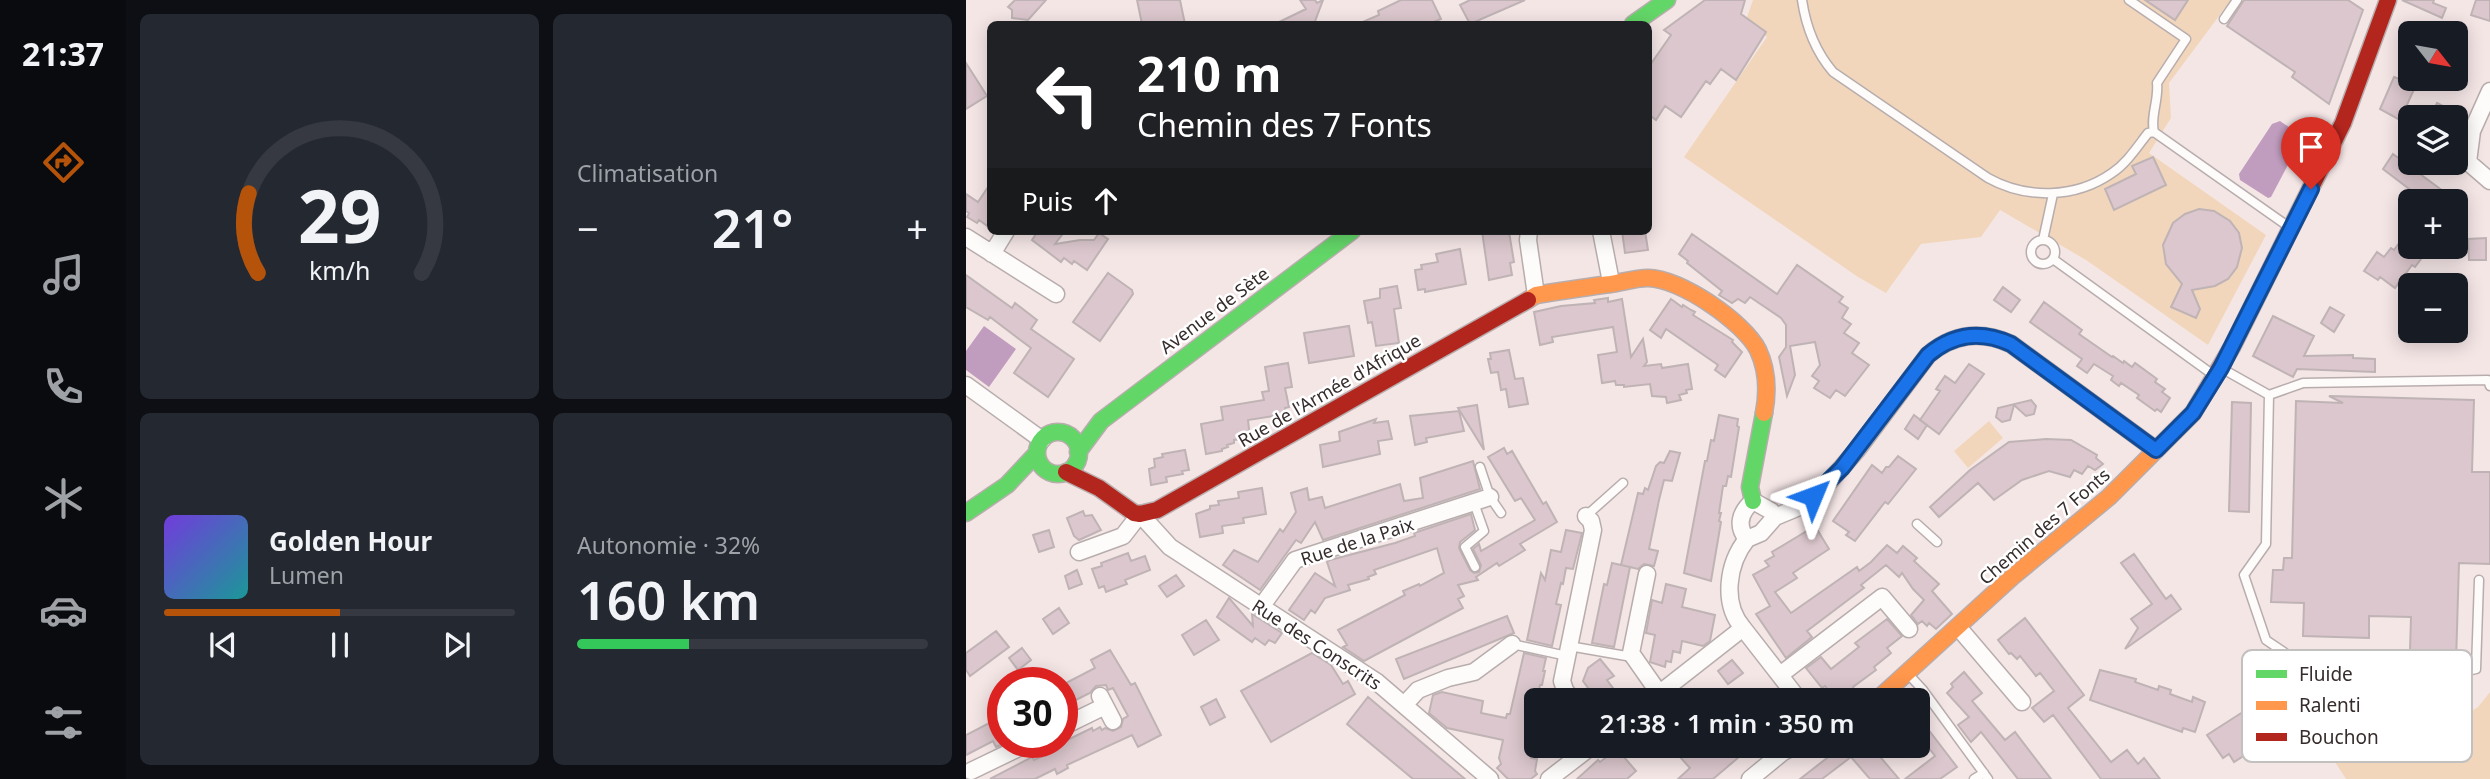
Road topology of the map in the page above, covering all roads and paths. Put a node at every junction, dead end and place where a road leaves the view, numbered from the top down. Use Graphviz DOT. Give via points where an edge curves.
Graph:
graph roads {
  1 [pos="1667,0"];
  2 [pos="1802,0"];
  3 [pos="2129,0"];
  4 [pos="2237,0"];
  5 [pos="2388,0"];
  6 [pos="2224,19"];
  7 [pos="1637,21"];
  8 [pos="2490,91"];
  9 [pos="2154,132"];
  10 [pos="2490,181"];
  11 [pos="2053,194"];
  12 [pos="2292,228"];
  13 [pos="1004,235"];
  14 [pos="1347,235"];
  15 [pos="1529,235"];
  16 [pos="1602,235"];
  17 [pos="966,237"];
  18 [pos="2043,240"];
  19 [pos="992,254"];
  20 [pos="2053,259"];
  21 [pos="1611,282"];
  22 [pos="1056,295"];
  23 [pos="1536,295"];
  24 [pos="2218,372"];
  25 [pos="966,385"];
  26 [pos="2490,386"];
  27 [pos="2269,395"];
  28 [pos="1101,421"];
  29 [pos="1062,433"];
  30 [pos="1040,447"];
  31 [pos="2156,450"];
  32 [pos="1078,455"];
  33 [pos="1480,467"];
  34 [pos="1047,471"];
  35 [pos="1066,472"];
  36 [pos="1623,483"];
  37 [pos="1007,485"];
  38 [pos="1099,488"];
  39 [pos="1490,498"];
  40 [pos="1753,501"];
  41 [pos="1474,503"];
  42 [pos="966,513"];
  43 [pos="1501,513"];
  44 [pos="1140,514"];
  45 [pos="1586,516"];
  46 [pos="1776,517"];
  47 [pos="1917,524"];
  48 [pos="1747,539"];
  49 [pos="1937,542"];
  50 [pos="1079,552"];
  51 [pos="1475,567"];
  52 [pos="1647,574"];
  53 [pos="2479,580"];
  54 [pos="1261,607"];
  55 [pos="1958,627"];
  56 [pos="1743,628"];
  57 [pos="1909,629"];
  58 [pos="1512,644"];
  59 [pos="2281,650"];
  60 [pos="1568,651"];
  61 [pos="1632,657"];
  62 [pos="2472,670"];
  63 [pos="1908,674"];
  64 [pos="1780,675"];
  65 [pos="1564,688"];
  66 [pos="1650,688"];
  67 [pos="1666,688"];
  68 [pos="1790,688"];
  69 [pos="1891,688"];
  70 [pos="2022,702"];
  71 [pos="1405,704"];
  72 [pos="1078,717"];
  73 [pos="1113,721"];
  74 [pos="998,758"];
  75 [pos="1576,758"];
  76 [pos="1776,758"];
  77 [pos="971,771"];
  78 [pos="1986,776"];
  79 [pos="1490,779"];
  80 [pos="1549,779"];
  81 [pos="1750,779"];
  82 [pos="1974,779"];
  1 -- 7 [label="street"];
  2 -- 11 [label="lane" via="1814,43 1833,72 2006,188"];
  3 -- 9 [label="lane" via="2186,39 2157,83"];
  4 -- 6 [label="lane"];
  5 -- 12 [label="street, Chemin des 7 Fonts" via="2343,123"];
  8 -- 10 [label="street" via="2472,131 2468,162"];
  9 -- 11 [label="lane" via="2112,173"];
  9 -- 12 [label="lane"];
  11 -- 18 [label="lane"];
  12 -- 24 [label="street, Chemin des 7 Fonts"];
  13 -- 19 [label="street"];
  14 -- 28 [label="street, Avenue de Sète"];
  15 -- 23 [label="street"];
  16 -- 21 [label="street"];
  17 -- 19 [label="street"];
  18 -- 20 [label="lane" via="2054,248"];
  18 -- 20 [label="lane" via="2032,246 2032,258 2044,265"];
  19 -- 22 [label="street"];
  20 -- 24 [label="lane"];
  21 -- 23 [label="street, Rue de l'Armée d'Afrique"];
  21 -- 40 [label="street, Rue de l'Armée d'Afrique" via="1648,278 1673,283 1732,321 1753,342 1766,372 1767,394 1750,487"];
  23 -- 44 [label="street, Rue de l'Armée d'Afrique" via="1157,510"];
  24 -- 27 [label="lane"];
  24 -- 31 [label="street, Chemin des 7 Fonts" via="2193,413"];
  25 -- 30 [label="street"];
  26 -- 27 [label="lane" via="2488,380 2304,383"];
  27 -- 59 [label="lane" via="2266,544 2244,575 2266,640"];
  28 -- 29 [label="street, Avenue de Sète"];
  28 -- 32 [label="street, Avenue de Sète"];
  29 -- 30 [label="street" via="1048,435"];
  29 -- 32 [label="street" via="1073,440"];
  30 -- 34 [label="street" via="1040,464"];
  30 -- 37 [label="street"];
  31 -- 46 [label="street" via="2011,344 1968,335 1946,342 1928,355 1829,482 1799,507"];
  31 -- 55 [label="street, Chemin des 7 Fonts" via="2109,498"];
  32 -- 35 [label="street"];
  32 -- 38 [label="street"];
  33 -- 39 [label="lane"];
  34 -- 35 [label="street"];
  34 -- 37 [label="street"];
  35 -- 38 [label="street"];
  36 -- 45 [label="lane"];
  37 -- 42 [label="street"];
  38 -- 44 [label="street"];
  39 -- 41 [label="street, Rue de la Paix"];
  39 -- 43 [label="lane"];
  40 -- 46 [label="street"];
  40 -- 48 [label="street" via="1741,517 1740,527"];
  41 -- 51 [label="lane" via="1484,531 1465,547"];
  41 -- 54 [label="street, Rue de la Paix" via="1295,560"];
  44 -- 50 [label="street, Rue de l'Armée d'Afrique" via="1122,536"];
  44 -- 54 [label="street, Rue des Conscrits" via="1170,547"];
  45 -- 60 [label="street" via="1593,530"];
  46 -- 48 [label="street" via="1761,533"];
  47 -- 49 [label="lane"];
  48 -- 56 [label="street" via="1735,558 1729,591 1731,611"];
  52 -- 61 [label="street"];
  53 -- 62 [label="lane" via="2476,669"];
  54 -- 71 [label="street, Rue des Conscrits"];
  55 -- 63 [label="street, Chemin des 7 Fonts"];
  55 -- 70 [label="street"];
  56 -- 64 [label="street"];
  56 -- 67 [label="street"];
  57 -- 64 [label="street" via="1882,597"];
  58 -- 60 [label="lane"];
  58 -- 71 [label="street" via="1474,672 1418,690"];
  60 -- 61 [label="lane"];
  60 -- 65 [label="street"];
  61 -- 66 [label="street"];
  63 -- 69 [label="street, Chemin des 7 Fonts"];
  63 -- 78 [label="lane"];
  64 -- 68 [label="street"];
  71 -- 79 [label="street, Rue des Conscrits"];
  72 -- 73 [label="street" via="1102,701"];
  74 -- 77 [label="street"];
  75 -- 80 [label="street"];
  76 -- 81 [label="street"];
  78 -- 82 [label="lane"];
}
